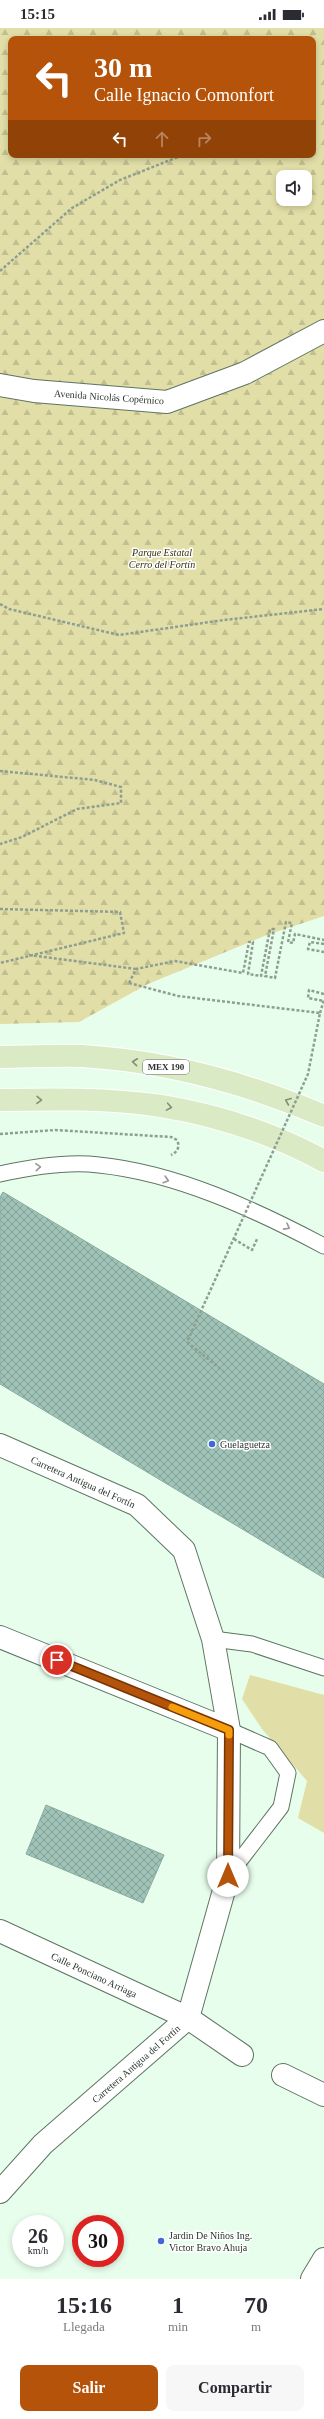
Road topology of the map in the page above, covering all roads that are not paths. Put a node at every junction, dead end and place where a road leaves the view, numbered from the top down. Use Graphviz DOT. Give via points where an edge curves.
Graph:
graph roads {
  1 [pos="324,332"];
  2 [pos="0,386"];
  3 [pos="0,1057"];
  4 [pos="0,1100"];
  5 [pos="324,1116"];
  6 [pos="317,1157"];
  7 [pos="0,1174"];
  8 [pos="324,1246"];
  9 [pos="0,1445"];
  10 [pos="0,1637"];
  11 [pos="213,1639"];
  12 [pos="324,1668"];
  13 [pos="229,1730"];
  14 [pos="228,1876"];
  15 [pos="0,1932"];
  16 [pos="188,2018"];
  17 [pos="242,2055"];
  18 [pos="274,2071"];
  19 [pos="324,2095"];
  20 [pos="0,2192"];
  21 [pos="324,2258"];
  22 [pos="312,2279"];
  1 -- 2 [label="street, Avenida Nicolás Copérnico" via="245,373 167,402"];
  5 -- 3 [label="main road, MEX 190, one-way" via="275,1095 234,1082 151,1064 82,1056"];
  4 -- 6 [label="main road, one-way" via="88,1101 187,1110 251,1129"];
  7 -- 8 [label="lane, one-way" via="25,1168 98,1165 137,1171 203,1191 276,1221"];
  9 -- 11 [label="street, Carretera Antigua del Fortín" via="137,1505 184,1550"];
  10 -- 13 [label="street"];
  11 -- 12 [label="lane" via="252,1644"];
  11 -- 13 [label="street, Carretera Antigua del Fortín"];
  13 -- 14 [label="street, Carretera Antigua del Fortín"];
  13 -- 14 [label="lane" via="270,1748 288,1773 281,1807"];
  14 -- 16 [label="street, Carretera Antigua del Fortín"];
  15 -- 16 [label="street, Calle Ponciano Arriaga"];
  16 -- 17 [label="street, Calle Ponciano Arriaga"];
  16 -- 20 [label="street, Carretera Antigua del Fortín" via="43,2144"];
  18 -- 19 [label="street"];
  21 -- 22 [label="street"];
}
